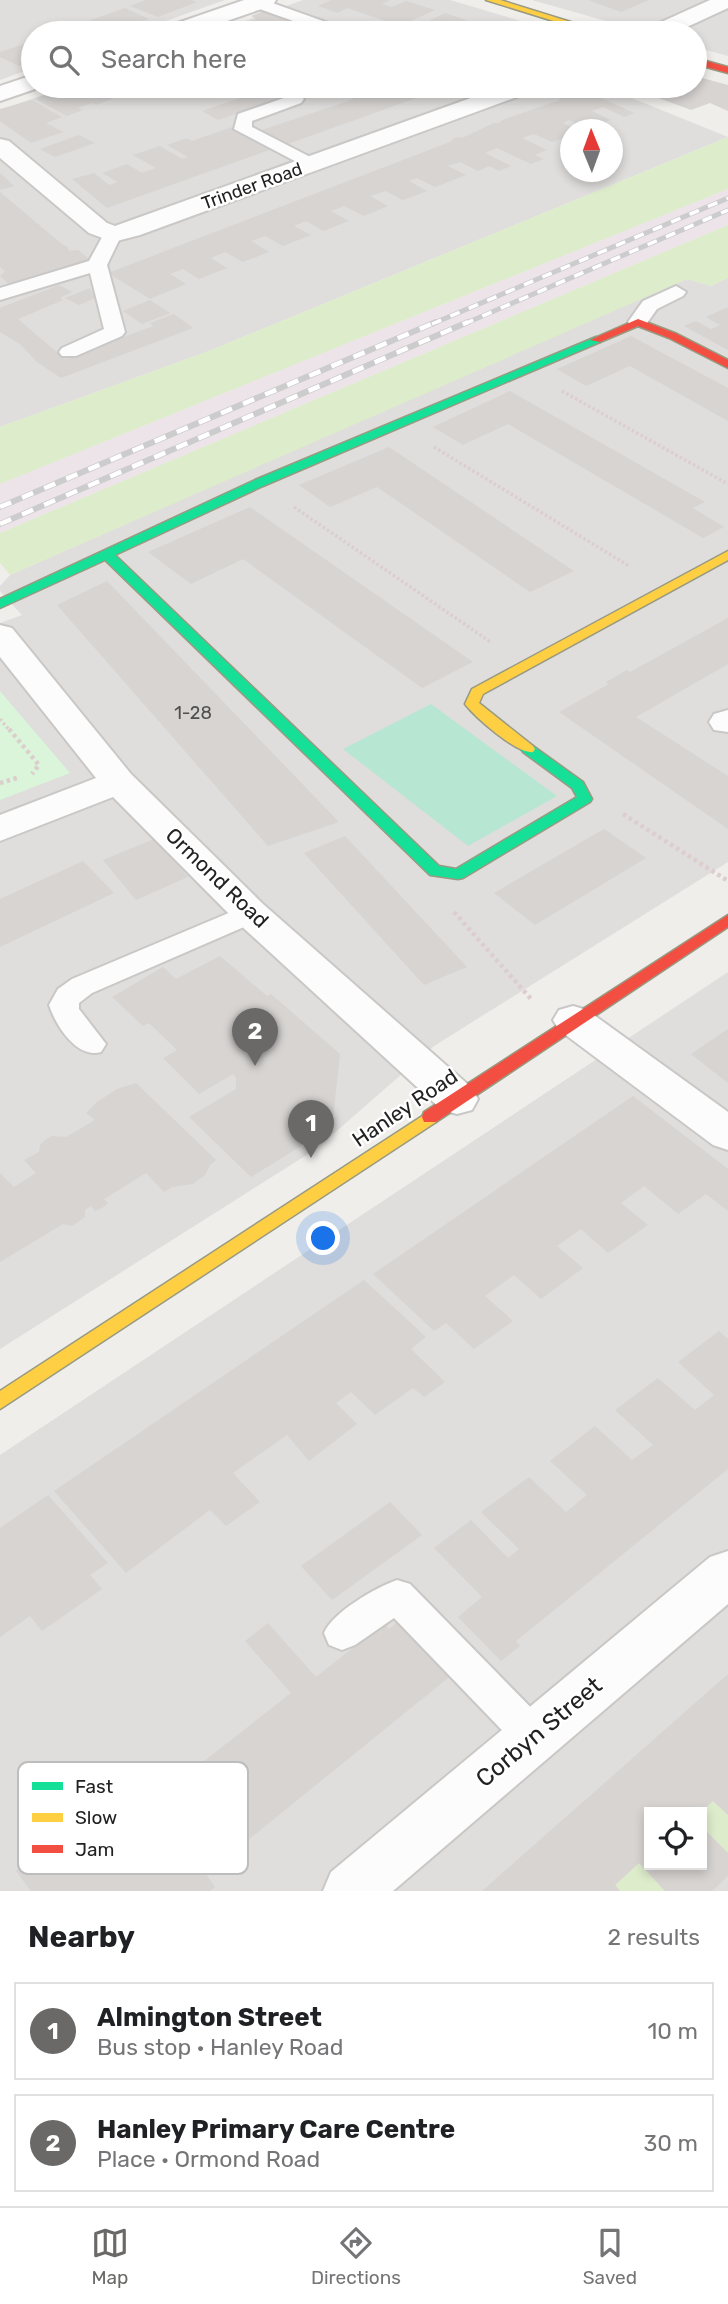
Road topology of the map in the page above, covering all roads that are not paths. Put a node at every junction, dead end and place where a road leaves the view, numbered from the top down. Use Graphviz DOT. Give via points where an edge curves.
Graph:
graph roads {
  1 [pos="490,0"];
  2 [pos="728,0"];
  3 [pos="261,1"];
  4 [pos="205,21"];
  5 [pos="312,21"];
  6 [pos="561,21"];
  7 [pos="682,21"];
  8 [pos="707,64"];
  9 [pos="728,70"];
  10 [pos="21,86"];
  11 [pos="0,94"];
  12 [pos="492,98"];
  13 [pos="295,99"];
  14 [pos="0,146"];
  15 [pos="310,164"];
  16 [pos="113,234"];
  17 [pos="97,265"];
  18 [pos="676,292"];
  19 [pos="0,294"];
  20 [pos="638,322"];
  21 [pos="69,352"];
  22 [pos="728,365"];
  23 [pos="106,554"];
  24 [pos="728,555"];
  25 [pos="0,604"];
  26 [pos="0,635"];
  27 [pos="118,782"];
  28 [pos="0,829"];
  29 [pos="250,913"];
  30 [pos="728,919"];
  31 [pos="573,1020"];
  32 [pos="91,1044"];
  33 [pos="457,1100"];
  34 [pos="728,1134"];
  35 [pos="0,1401"];
  36 [pos="728,1573"];
  37 [pos="342,1633"];
  38 [pos="534,1737"];
  39 [pos="351,1891"];
  1 -- 6 [label="street"];
  2 -- 7 [label="street"];
  3 -- 4 [label="street"];
  3 -- 5 [label="lane"];
  8 -- 9 [label="street"];
  10 -- 11 [label="street"];
  12 -- 15 [label="street, Trinder Road"];
  13 -- 15 [label="lane" via="244,118 243,129"];
  14 -- 16 [label="street" via="98,228"];
  15 -- 16 [label="street, Trinder Road"];
  16 -- 17 [label="lane"];
  17 -- 19 [label="lane"];
  17 -- 21 [label="lane" via="115,331"];
  18 -- 20 [label="lane" via="650,305"];
  20 -- 22 [label="street"];
  20 -- 23 [label="street" via="259,483"];
  23 -- 24 [label="street" via="435,872 458,874 585,799 578,785 481,714 472,704 477,692"];
  23 -- 25 [label="street"];
  26 -- 27 [label="street, Ormond Road"];
  27 -- 28 [label="street"];
  27 -- 29 [label="street, Ormond Road"];
  29 -- 32 [label="lane" via="68,996 66,1013"];
  29 -- 33 [label="street, Ormond Road"];
  30 -- 31 [label="street, Hanley Road"];
  31 -- 33 [label="street, Hanley Road"];
  31 -- 34 [label="street"];
  33 -- 35 [label="street, Hanley Road"];
  36 -- 38 [label="street, Corbyn Street"];
  37 -- 38 [label="lane" via="397,1596"];
  38 -- 39 [label="street, Corbyn Street"];
}
